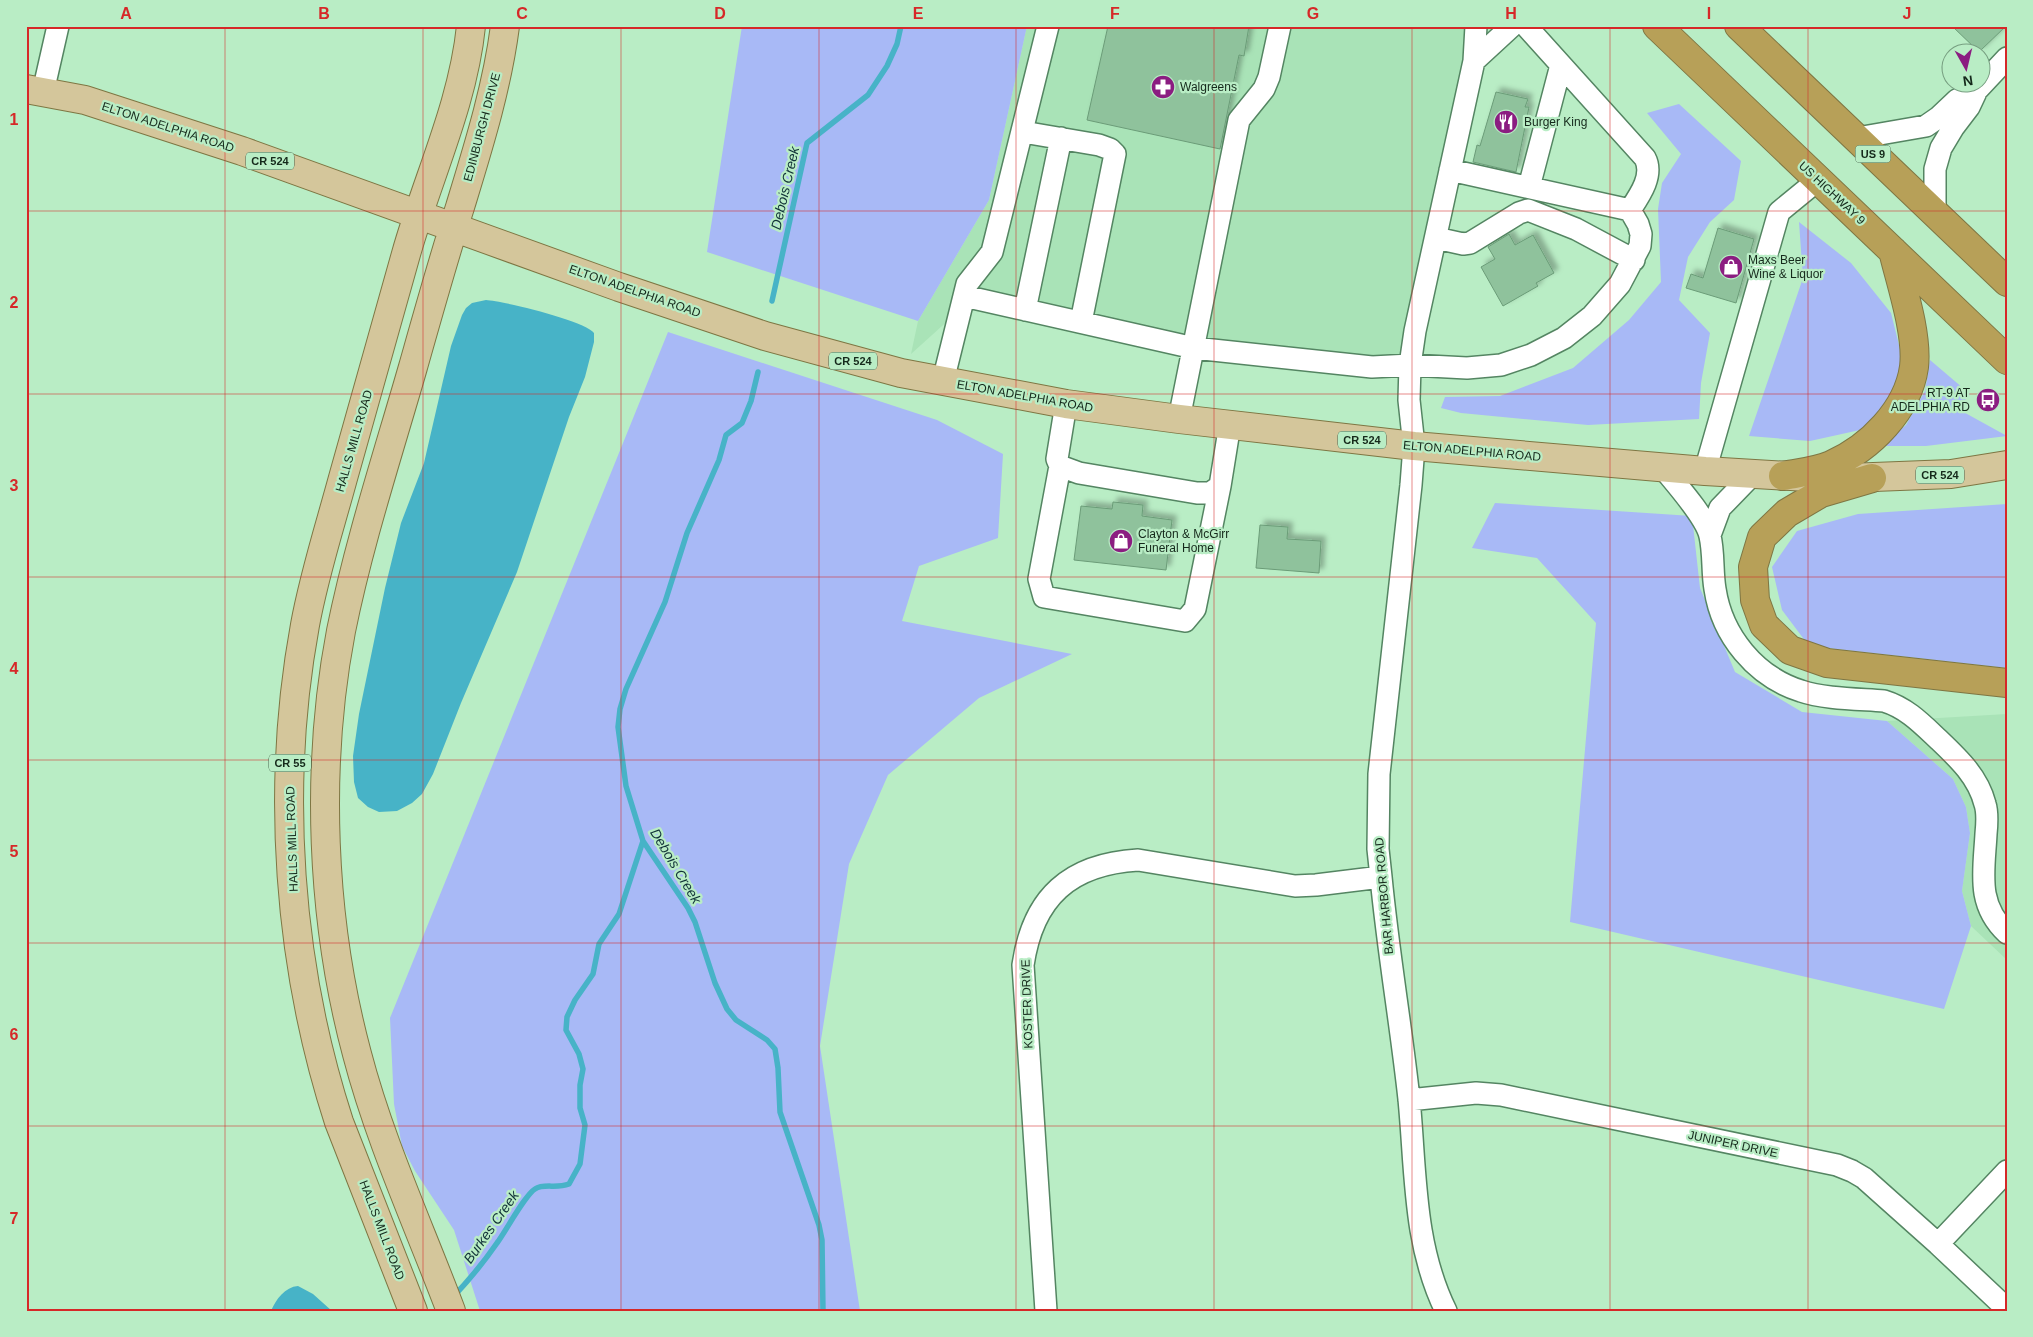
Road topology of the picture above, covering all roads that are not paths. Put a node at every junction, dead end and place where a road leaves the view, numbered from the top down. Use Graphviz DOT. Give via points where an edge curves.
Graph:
graph roads {
  1 [pos="58,26"];
  2 [pos="471,26"];
  3 [pos="505,26"];
  4 [pos="1048,26"];
  5 [pos="1280,26"];
  6 [pos="1476,26"];
  7 [pos="1512,26"];
  8 [pos="1526,26"];
  9 [pos="1657,26"];
  10 [pos="1739,26"];
  11 [pos="2007,58"];
  12 [pos="1474,61"];
  13 [pos="1561,65"];
  14 [pos="1990,76"];
  15 [pos="35,91"];
  16 [pos="1973,92"];
  17 [pos="1976,92"];
  18 [pos="1023,132"];
  19 [pos="1062,138"];
  20 [pos="1857,138"];
  21 [pos="1450,170"];
  22 [pos="1818,180"];
  23 [pos="1529,187"];
  24 [pos="1630,210"];
  25 [pos="417,214"];
  26 [pos="1935,214"];
  27 [pos="454,226"];
  28 [pos="1436,238"];
  29 [pos="1893,251"];
  30 [pos="1634,260"];
  31 [pos="2007,282"];
  32 [pos="964,296"];
  33 [pos="1026,310"];
  34 [pos="1081,322"];
  35 [pos="1194,348"];
  36 [pos="2007,360"];
  37 [pos="1410,365"];
  38 [pos="943,382"];
  39 [pos="1066,404"];
  40 [pos="1179,419"];
  41 [pos="1230,424"];
  42 [pos="1414,446"];
  43 [pos="1060,466"];
  44 [pos="2007,466"];
  45 [pos="1663,468"];
  46 [pos="1705,471"];
  47 [pos="1753,474"];
  48 [pos="1783,476"];
  49 [pos="1872,478"];
  50 [pos="1220,486"];
  51 [pos="1710,535"];
  52 [pos="2007,682"];
  53 [pos="1381,876"];
  54 [pos="2007,933"];
  55 [pos="1409,1100"];
  56 [pos="2007,1171"];
  57 [pos="1938,1244"];
  58 [pos="2007,1309"];
  59 [pos="413,1310"];
  60 [pos="451,1311"];
  61 [pos="1046,1311"];
  62 [pos="1446,1311"];
  1 -- 15 [label="street"];
  2 -- 25 [label="main road" via="460,83"];
  3 -- 27 [label="main road, EDINBURGH DRIVE" via="495,86"];
  4 -- 18 [label="street"];
  5 -- 35 [label="street" via="1264,89 1239,120"];
  6 -- 12 [label="street, BAR HARBOR ROAD"];
  7 -- 12 [label="street"];
  8 -- 13 [label="street"];
  9 -- 22 [label="highway, US HIGHWAY 9"];
  10 -- 20 [label="highway, US 9"];
  11 -- 14 [label="street"];
  12 -- 21 [label="street, BAR HARBOR ROAD"];
  13 -- 23 [label="street"];
  13 -- 24 [label="street" via="1648,163 1646,181"];
  15 -- 25 [label="main road, ELTON ADELPHIA ROAD / CR 524" via="85,100 242,151"];
  16 -- 20 [label="street" via="1957,100 1926,126"];
  17 -- 26 [label="street" via="1941,148 1935,169"];
  18 -- 19 [label="street"];
  18 -- 32 [label="street" via="992,252 967,284"];
  19 -- 33 [label="street"];
  19 -- 34 [label="street" via="1110,148 1115,154"];
  20 -- 26 [label="highway, US 9"];
  21 -- 23 [label="street"];
  21 -- 28 [label="street, BAR HARBOR ROAD"];
  22 -- 29 [label="highway, US HIGHWAY 9"];
  22 -- 46 [label="street" via="1779,212"];
  23 -- 24 [label="street"];
  24 -- 30 [label="street" via="1641,234"];
  25 -- 27 [label="main road, ELTON ADELPHIA ROAD / CR 524"];
  25 -- 59 [label="main road, HALLS MILL ROAD / CR 55" via="314,583 299,662 291,732 289,814 292,878 302,956 330,1094"];
  26 -- 31 [label="highway, US 9"];
  27 -- 38 [label="main road, ELTON ADELPHIA ROAD / CR 524" via="764,336"];
  27 -- 60 [label="main road, CR 55" via="350,592 333,684 326,774 326,845 331,915 356,1053 403,1190"];
  28 -- 30 [label="street" via="1470,243 1528,210 1576,229"];
  28 -- 37 [label="street, BAR HARBOR ROAD"];
  29 -- 36 [label="highway, US HIGHWAY 9"];
  29 -- 48 [label="highway" via="1914,347 1914,366 1903,400 1866,445 1831,465"];
  30 -- 37 [label="street" via="1620,284 1592,316 1564,338 1531,355 1501,364 1467,368"];
  32 -- 33 [label="street"];
  32 -- 38 [label="street"];
  33 -- 34 [label="street"];
  34 -- 35 [label="street"];
  35 -- 37 [label="street" via="1372,367"];
  35 -- 40 [label="street"];
  37 -- 42 [label="street, BAR HARBOR ROAD" via="1409,400"];
  38 -- 39 [label="main road, ELTON ADELPHIA ROAD / CR 524"];
  39 -- 40 [label="main road, ELTON ADELPHIA ROAD / CR 524"];
  39 -- 43 [label="street" via="1057,459"];
  40 -- 41 [label="main road, ELTON ADELPHIA ROAD / CR 524"];
  41 -- 42 [label="main road, ELTON ADELPHIA ROAD / CR 524"];
  41 -- 50 [label="street"];
  42 -- 45 [label="main road, ELTON ADELPHIA ROAD / CR 524"];
  42 -- 53 [label="street, BAR HARBOR ROAD" via="1379,774"];
  43 -- 50 [label="street" via="1079,473 1197,494 1210,493"];
  43 -- 50 [label="street" via="1039,579 1044,597 1185,621 1195,609"];
  44 -- 49 [label="main road, ELTON ADELPHIA ROAD / CR 524" via="1951,474"];
  45 -- 46 [label="main road, ELTON ADELPHIA ROAD / CR 524"];
  45 -- 51 [label="street" via="1697,511"];
  46 -- 47 [label="main road, ELTON ADELPHIA ROAD / CR 524"];
  47 -- 48 [label="main road, ELTON ADELPHIA ROAD / CR 524"];
  47 -- 51 [label="street" via="1720,508"];
  48 -- 49 [label="main road, ELTON ADELPHIA ROAD / CR 524"];
  49 -- 52 [label="highway" via="1821,493 1787,513 1762,537 1753,567 1755,600 1764,625 1790,650 1826,663"];
  51 -- 54 [label="street" via="1715,590 1724,619 1736,643 1759,669 1803,692 1895,705 1912,715 1962,762 1974,778 1982,793 1987,815 1985,900 1992,916"];
  53 -- 55 [label="street, BAR HARBOR ROAD"];
  53 -- 61 [label="street, KOSTER DRIVE" via="1295,886 1138,860 1114,861 1075,876 1049,898 1034,921 1023,964"];
  55 -- 57 [label="street, JUNIPER DRIVE" via="1501,1095 1837,1165 1864,1178"];
  55 -- 62 [label="street, BAR HARBOR ROAD" via="1422,1239 1431,1275"];
  56 -- 57 [label="street"];
  57 -- 58 [label="street, JUNIPER DRIVE"];
}
